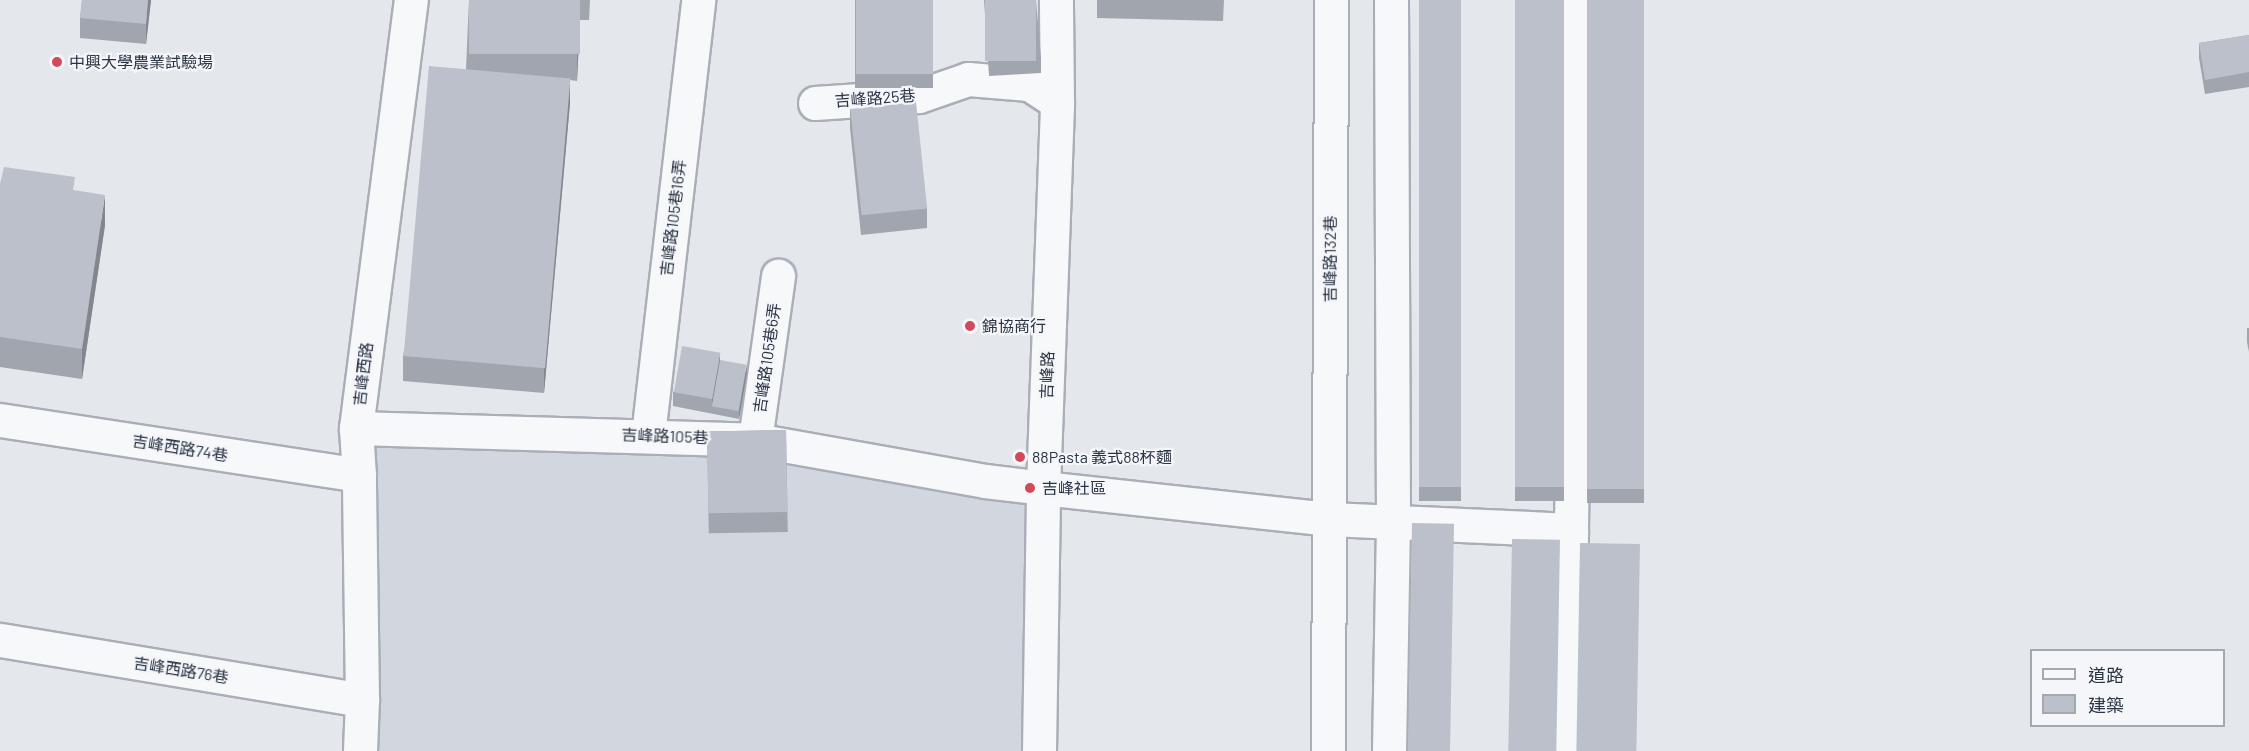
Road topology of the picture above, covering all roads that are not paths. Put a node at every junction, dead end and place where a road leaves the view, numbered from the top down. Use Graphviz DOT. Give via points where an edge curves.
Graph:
graph roads {
  1 [pos="411,0"];
  2 [pos="698,0"];
  3 [pos="1056,0"];
  4 [pos="1330,0"];
  5 [pos="1391,0"];
  6 [pos="1577,0"];
  7 [pos="1057,102"];
  8 [pos="815,103"];
  9 [pos="778,276"];
  10 [pos="0,420"];
  11 [pos="356,428"];
  12 [pos="648,435"];
  13 [pos="755,440"];
  14 [pos="359,475"];
  15 [pos="1043,488"];
  16 [pos="1330,519"];
  17 [pos="1393,521"];
  18 [pos="1571,530"];
  19 [pos="0,640"];
  20 [pos="362,700"];
  21 [pos="360,751"];
  22 [pos="1039,751"];
  23 [pos="1328,751"];
  24 [pos="1389,751"];
  25 [pos="1565,751"];
  1 -- 11 [label="street, 吉峰西路"];
  2 -- 12 [label="street, 吉峰路105巷16弄"];
  3 -- 7 [label="street, 吉峰路"];
  4 -- 16 [label="street, 吉峰路132巷"];
  5 -- 17 [label="street"];
  6 -- 18 [label="street"];
  7 -- 8 [label="street, 吉峰路25巷" via="1029,84 968,79 919,96"];
  7 -- 15 [label="street, 吉峰路"];
  9 -- 13 [label="street, 吉峰路105巷6弄"];
  10 -- 14 [label="street, 吉峰西路74巷"];
  11 -- 12 [label="street, 吉峰路105巷"];
  11 -- 14 [label="street, 吉峰西路"];
  12 -- 13 [label="street, 吉峰路105巷"];
  13 -- 15 [label="street, 吉峰路105巷" via="985,482"];
  14 -- 20 [label="street, 吉峰西路"];
  15 -- 16 [label="street"];
  15 -- 22 [label="street, 吉峰路"];
  16 -- 17 [label="street"];
  16 -- 23 [label="street, 吉峰路132巷"];
  17 -- 18 [label="street"];
  17 -- 24 [label="street"];
  18 -- 25 [label="street"];
  19 -- 20 [label="street, 吉峰西路76巷"];
  20 -- 21 [label="street, 吉峰西路"];
}
